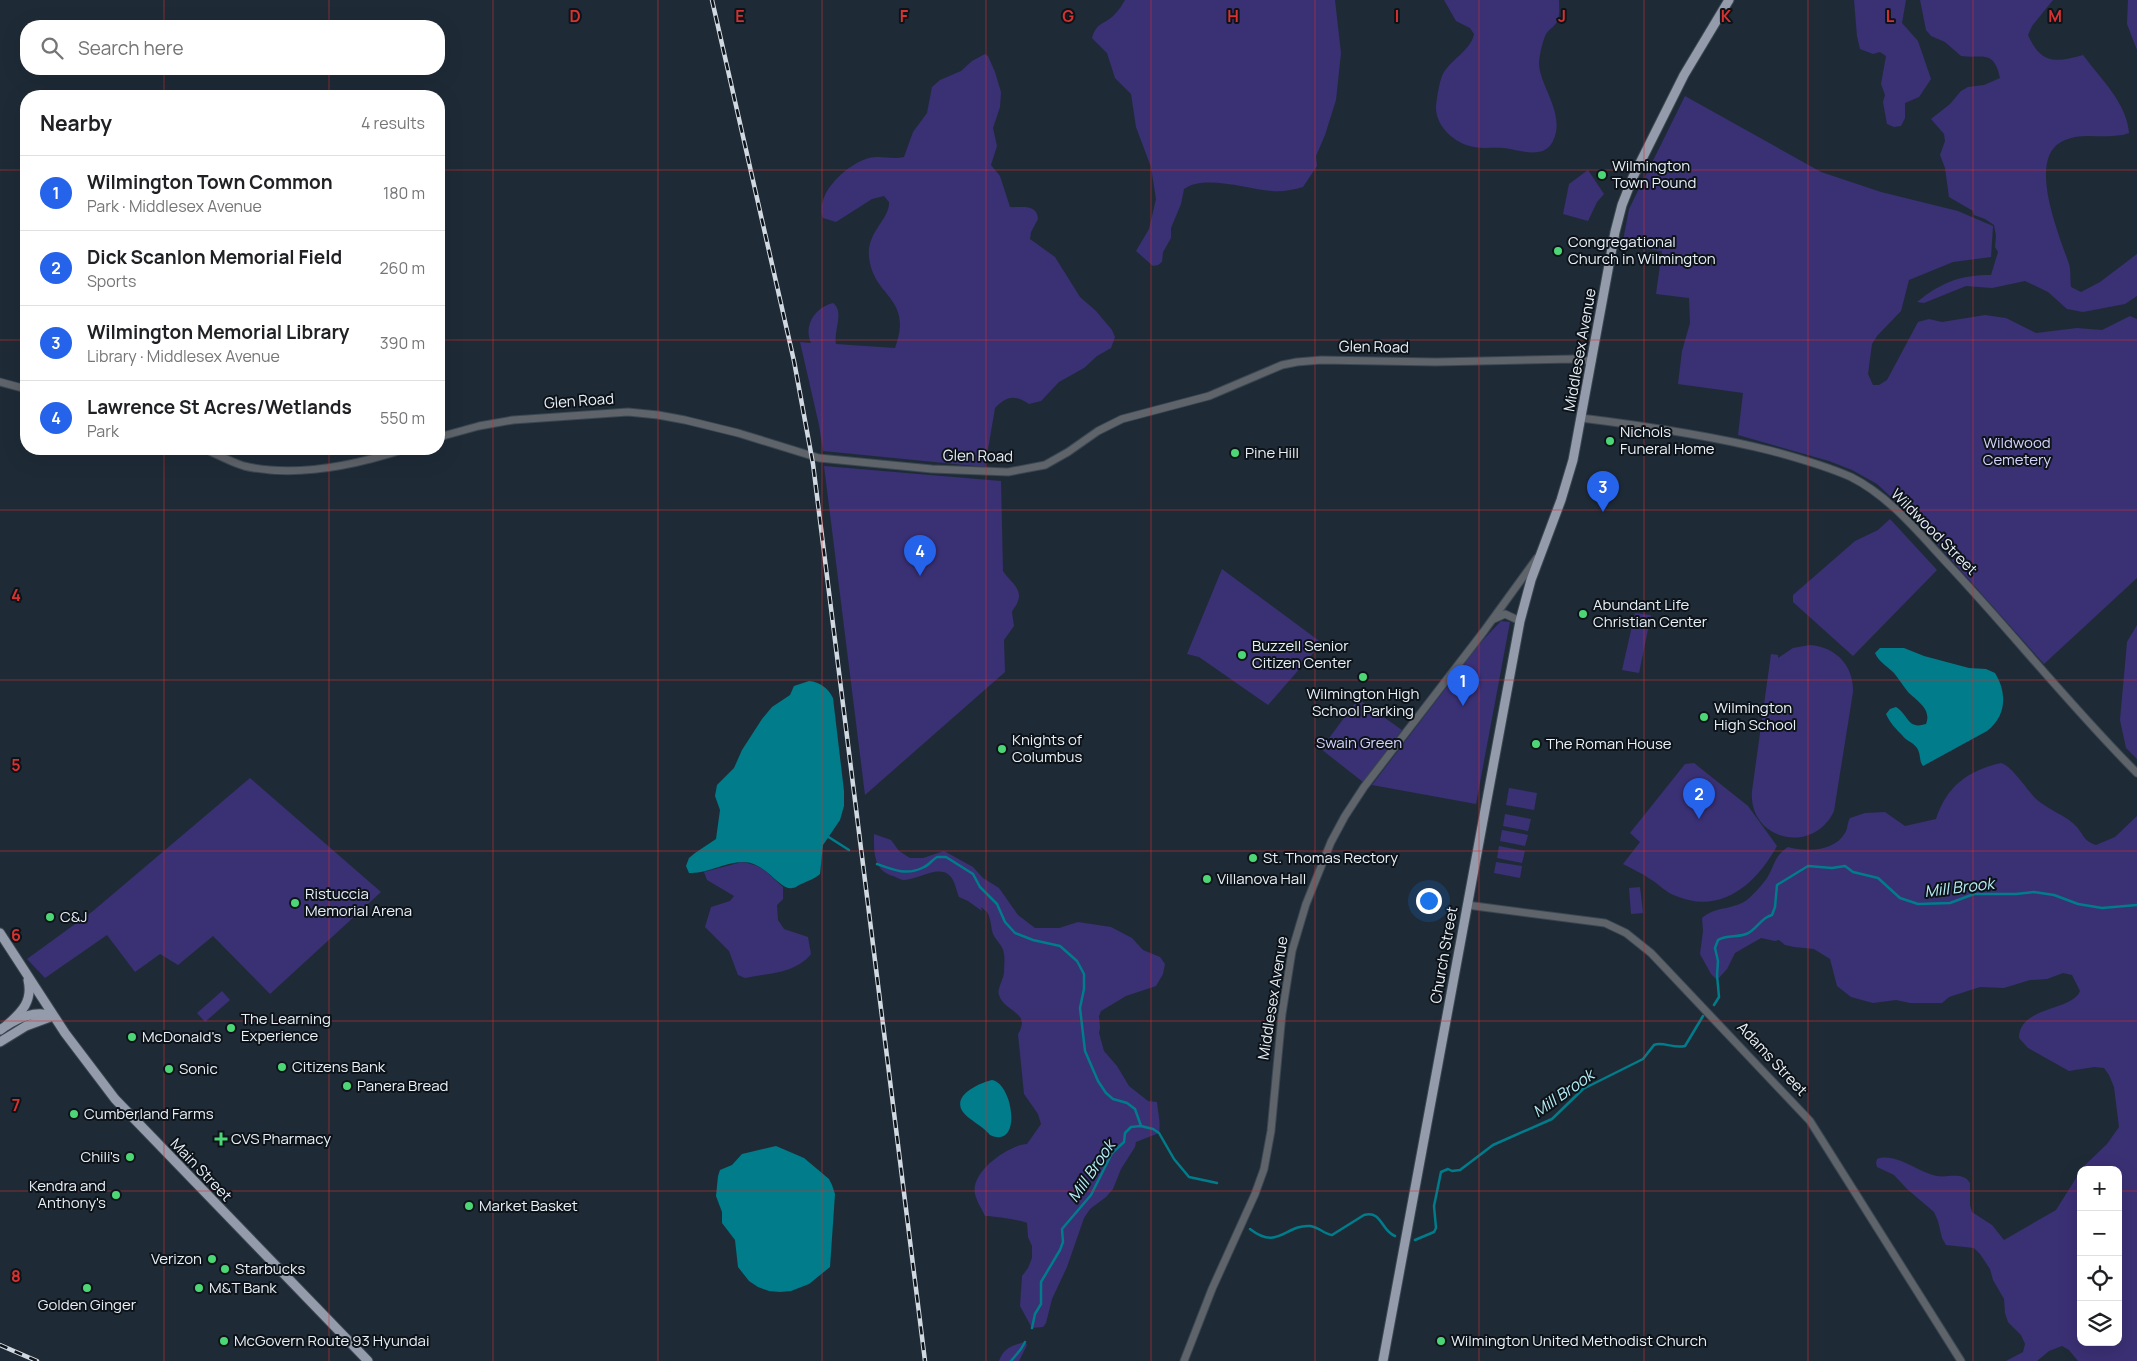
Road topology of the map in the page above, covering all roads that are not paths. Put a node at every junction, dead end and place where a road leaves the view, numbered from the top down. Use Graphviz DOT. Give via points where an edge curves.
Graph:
graph roads {
  1 [pos="1729,0"];
  2 [pos="1592,361"];
  3 [pos="0,382"];
  4 [pos="20,387"];
  5 [pos="1581,418"];
  6 [pos="445,435"];
  7 [pos="219,455"];
  8 [pos="388,455"];
  9 [pos="1539,556"];
  10 [pos="1491,621"];
  11 [pos="1520,621"];
  12 [pos="2137,773"];
  13 [pos="1467,905"];
  14 [pos="0,933"];
  15 [pos="25,973"];
  16 [pos="53,1016"];
  17 [pos="4,1028"];
  18 [pos="0,1042"];
  19 [pos="368,1361"];
  20 [pos="1184,1361"];
  21 [pos="1383,1361"];
  22 [pos="1961,1361"];
  1 -- 2 [label="main road, Middlesex Avenue" via="1684,75 1626,194 1615,232"];
  2 -- 5 [label="main road, Middlesex Avenue"];
  2 -- 6 [label="street, Glen Road" via="1297,362 1282,365 1209,396 1122,419 1045,465 1008,472 828,459 684,420 628,412 513,420"];
  3 -- 4 [label="street"];
  5 -- 9 [label="main road, Middlesex Avenue" via="1565,488"];
  5 -- 12 [label="street, Wildwood Street" via="1679,430 1761,448 1831,470 1874,491 1963,580"];
  7 -- 8 [label="street" via="243,465 286,469 348,465"];
  9 -- 10 [label="street, Middlesex Avenue"];
  9 -- 11 [label="main road, Church Street"];
  10 -- 11 [label="street" via="1505,614"];
  10 -- 20 [label="street, Middlesex Avenue" via="1351,806 1311,889 1290,962 1264,1169"];
  11 -- 13 [label="main road, Church Street"];
  13 -- 21 [label="main road, Church Street"];
  13 -- 22 [label="street, Adams Street" via="1606,923 1626,932 1651,953 1814,1127"];
  14 -- 15 [label="main road, Main Street"];
  15 -- 16 [label="main road, Main Street"];
  15 -- 17 [label="main road" via="30,991 27,1004"];
  16 -- 17 [label="main road" via="36,1014"];
  16 -- 18 [label="main road" via="26,1026"];
  16 -- 19 [label="main road, Main Street" via="82,1058 133,1119"];
}
